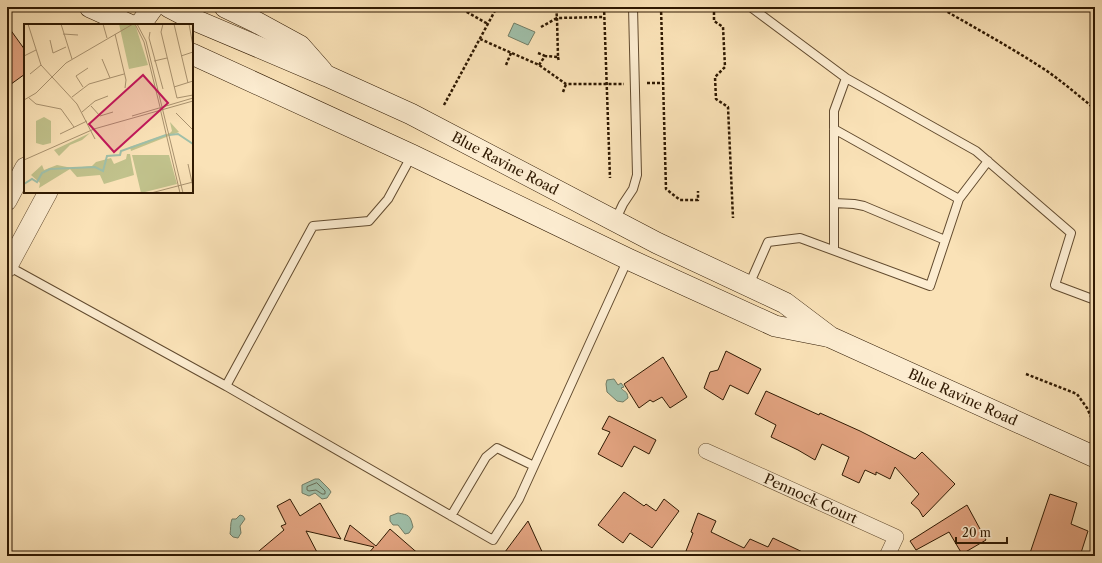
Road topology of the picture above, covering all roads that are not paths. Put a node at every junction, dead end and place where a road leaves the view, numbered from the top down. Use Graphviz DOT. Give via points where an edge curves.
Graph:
graph roads {
  1 [pos="153,7"];
  2 [pos="169,7"];
  3 [pos="225,7"];
  4 [pos="633,7"];
  5 [pos="752,8"];
  6 [pos="103,14"];
  7 [pos="128,24"];
  8 [pos="141,24"];
  9 [pos="193,54"];
  10 [pos="327,76"];
  11 [pos="846,78"];
  12 [pos="834,129"];
  13 [pos="412,155"];
  14 [pos="988,161"];
  15 [pos="24,169"];
  16 [pos="47,193"];
  17 [pos="959,199"];
  18 [pos="7,201"];
  19 [pos="834,203"];
  20 [pos="615,221"];
  21 [pos="945,240"];
  22 [pos="834,250"];
  23 [pos="628,259"];
  24 [pos="8,267"];
  25 [pos="749,285"];
  26 [pos="1095,300"];
  27 [pos="830,337"];
  28 [pos="226,386"];
  29 [pos="706,451"];
  30 [pos="1095,457"];
  31 [pos="534,466"];
  32 [pos="451,516"];
  33 [pos="887,556"];
  1 -- 8 [label="main road"];
  2 -- 10 [label="main road, Blue Ravine Road"];
  3 -- 10 [label="main road" via="300,46"];
  4 -- 20 [label="lane" via="637,175 633,189"];
  5 -- 11 [label="lane"];
  6 -- 7 [label="main road"];
  9 -- 13 [label="main road, Blue Ravine Road"];
  10 -- 20 [label="main road, Blue Ravine Road" via="411,114"];
  11 -- 12 [label="lane" via="834,111"];
  11 -- 14 [label="lane" via="976,151"];
  12 -- 17 [label="lane"];
  12 -- 19 [label="lane"];
  13 -- 23 [label="main road, Blue Ravine Road"];
  13 -- 28 [label="lane" via="388,199 369,221 313,226"];
  14 -- 17 [label="lane"];
  14 -- 26 [label="lane" via="1071,233 1056,285"];
  15 -- 18 [label="street"];
  16 -- 24 [label="street"];
  17 -- 21 [label="lane"];
  19 -- 21 [label="lane" via="864,206"];
  19 -- 22 [label="lane"];
  20 -- 25 [label="main road, Blue Ravine Road" via="657,244"];
  21 -- 22 [label="lane" via="930,286"];
  22 -- 25 [label="lane" via="800,238 768,242"];
  23 -- 27 [label="main road, Blue Ravine Road" via="775,326"];
  23 -- 31 [label="lane"];
  24 -- 28 [label="lane"];
  25 -- 27 [label="main road, Blue Ravine Road" via="785,303"];
  27 -- 30 [label="main road, Blue Ravine Road"];
  28 -- 32 [label="lane"];
  29 -- 33 [label="street, Pennock Court" via="896,537"];
  31 -- 32 [label="lane" via="497,448 486,457"];
  31 -- 32 [label="lane" via="519,499 493,540"];
}
